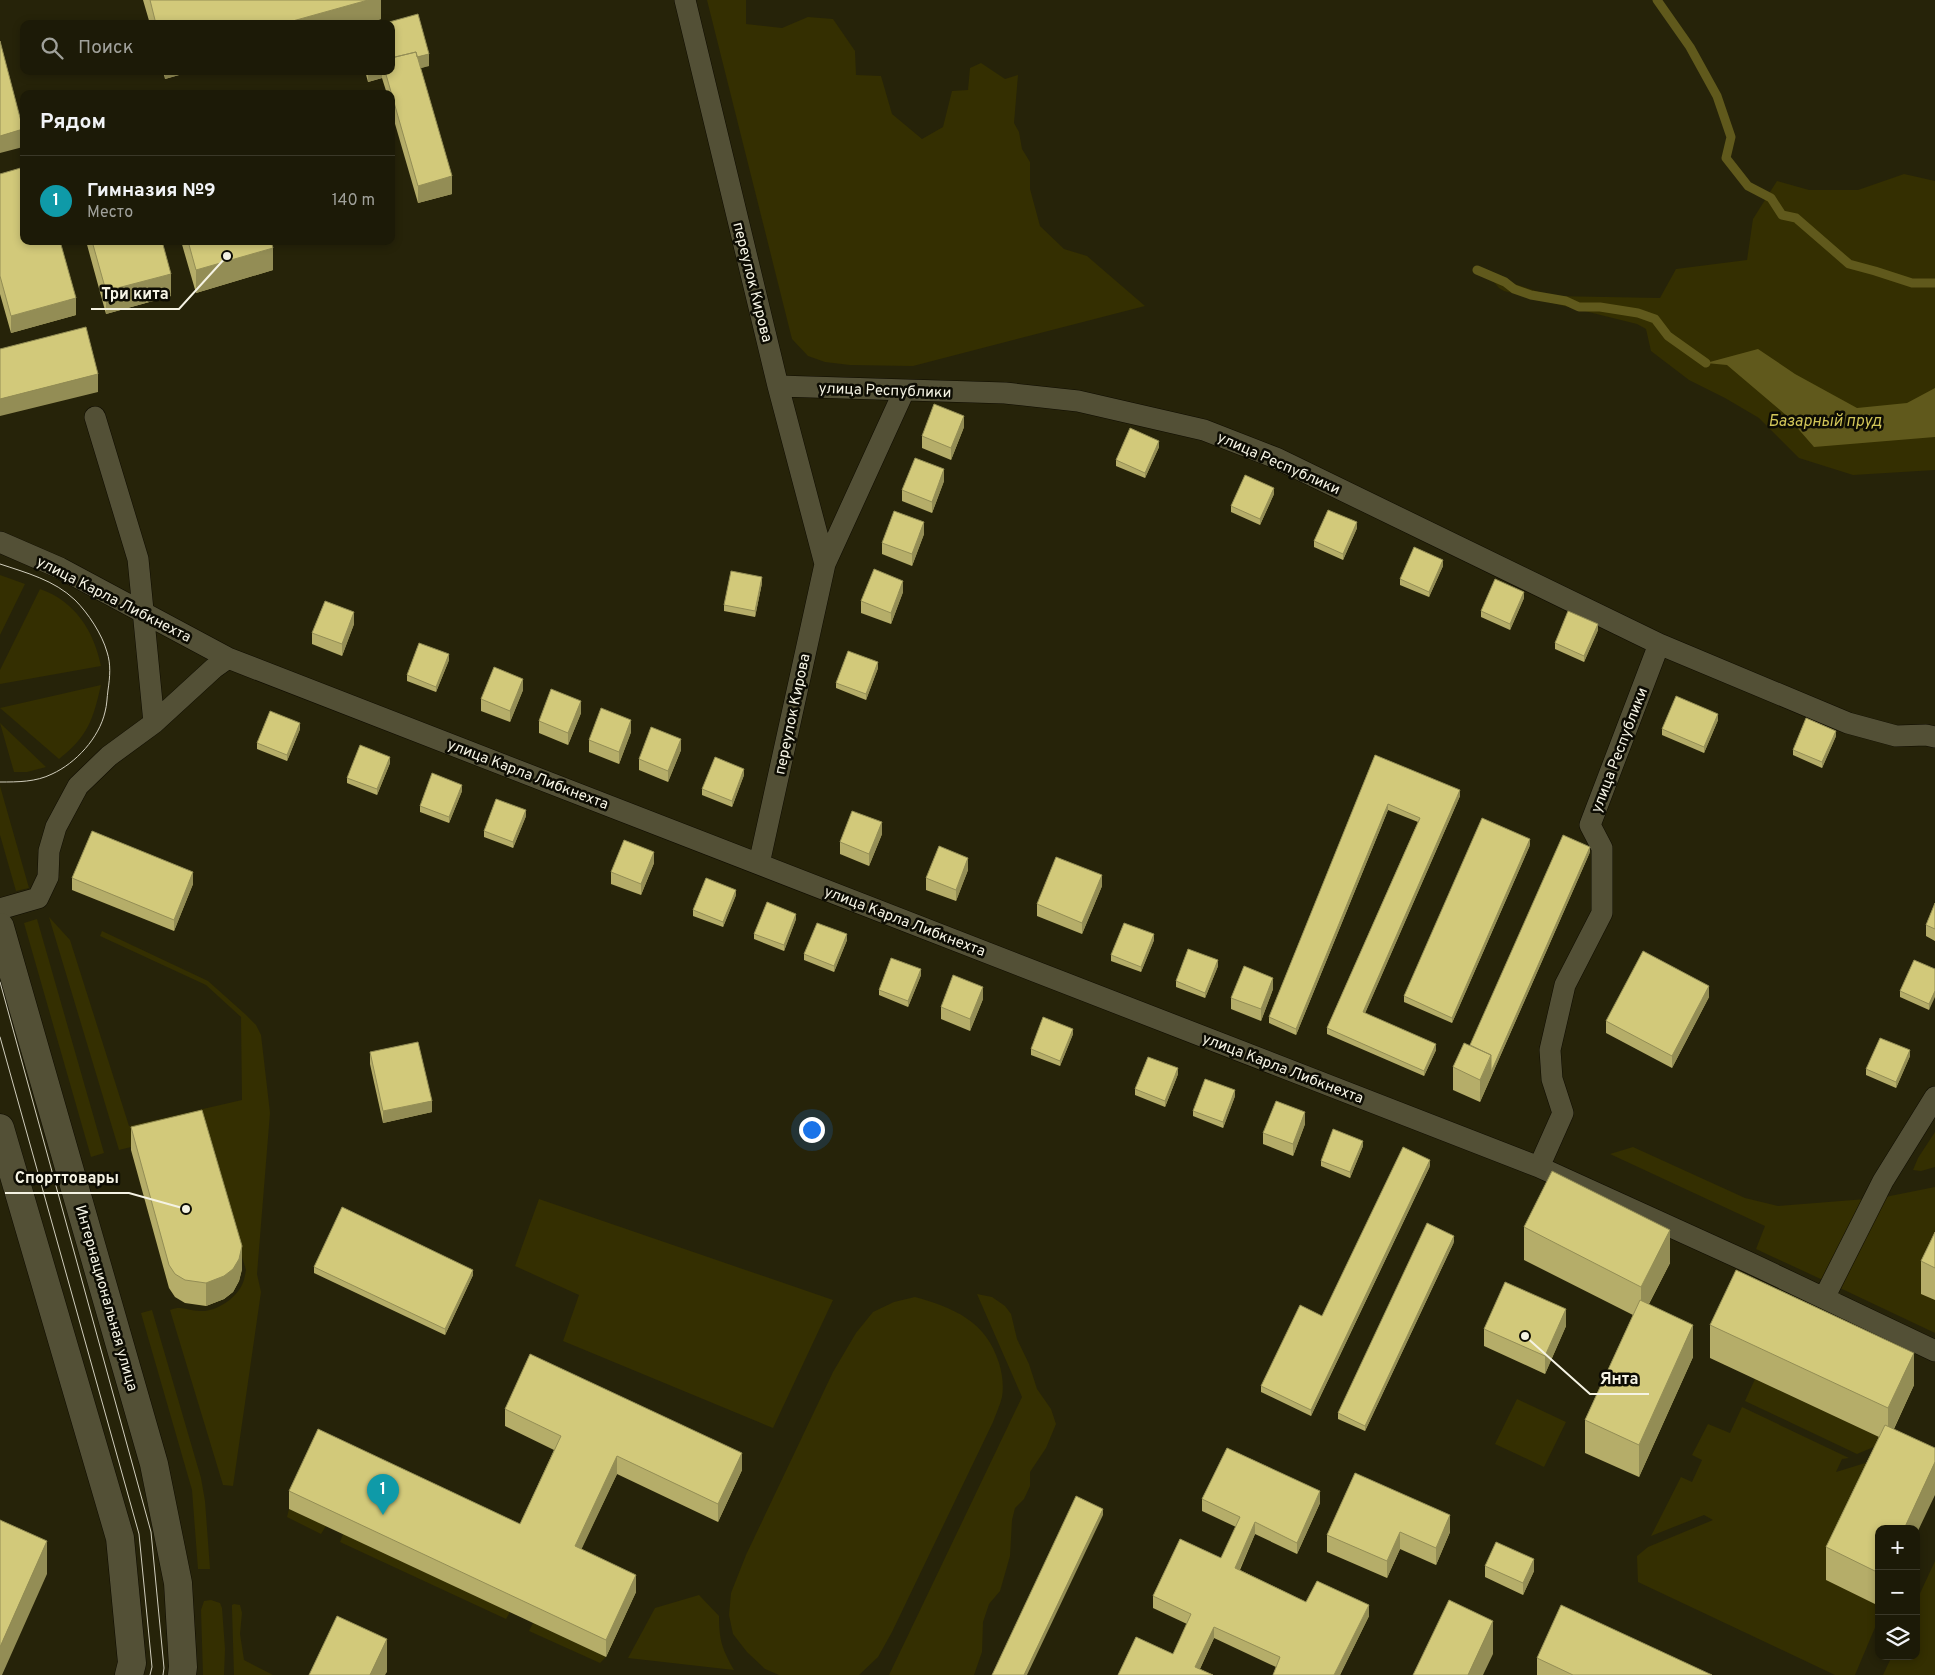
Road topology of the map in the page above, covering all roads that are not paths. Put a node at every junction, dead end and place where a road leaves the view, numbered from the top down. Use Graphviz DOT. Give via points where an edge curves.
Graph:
graph roads {
  1 [pos="685,0"];
  2 [pos="778,386"];
  3 [pos="904,391"];
  4 [pos="95,417"];
  5 [pos="0,542"];
  6 [pos="824,564"];
  7 [pos="142,613"];
  8 [pos="1659,644"];
  9 [pos="228,658"];
  10 [pos="154,723"];
  11 [pos="1935,737"];
  12 [pos="759,864"];
  13 [pos="0,909"];
  14 [pos="0,927"];
  15 [pos="1935,1097"];
  16 [pos="0,1128"];
  17 [pos="1539,1167"];
  18 [pos="1824,1298"];
  19 [pos="1935,1351"];
  20 [pos="129,1675"];
  21 [pos="182,1675"];
  1 -- 2 [label="street, переулок Кирова"];
  2 -- 3 [label="street, улица Республики"];
  2 -- 6 [label="street, переулок Кирова"];
  3 -- 6 [label="street, переулок Кирова"];
  3 -- 8 [label="street, улица Республики" via="1005,393 1078,401 1204,430 1276,458"];
  4 -- 7 [label="street" via="138,559"];
  5 -- 7 [label="street, улица Карла Либкнехта" via="60,568"];
  6 -- 12 [label="street, переулок Кирова"];
  7 -- 9 [label="street, улица Карла Либкнехта"];
  7 -- 10 [label="street"];
  8 -- 11 [label="street, улица Республики" via="1848,723 1896,736 1926,734"];
  8 -- 17 [label="street, улица Республики" via="1590,825 1602,848 1602,913 1565,984 1550,1050 1552,1079 1563,1113"];
  9 -- 10 [label="street"];
  9 -- 12 [label="street, улица Карла Либкнехта"];
  10 -- 13 [label="street" via="109,756 78,786 56,827 48,850 48,876 38,898"];
  12 -- 17 [label="street, улица Карла Либкнехта"];
  14 -- 21 [label="main road, Интернациональная улица" via="154,1464 178,1583"];
  15 -- 18 [label="street" via="1884,1181"];
  16 -- 20 [label="main road" via="120,1538 132,1663"];
  17 -- 18 [label="street, улица Карла Либкнехта"];
  18 -- 19 [label="street, улица Карла Либкнехта"];
}
